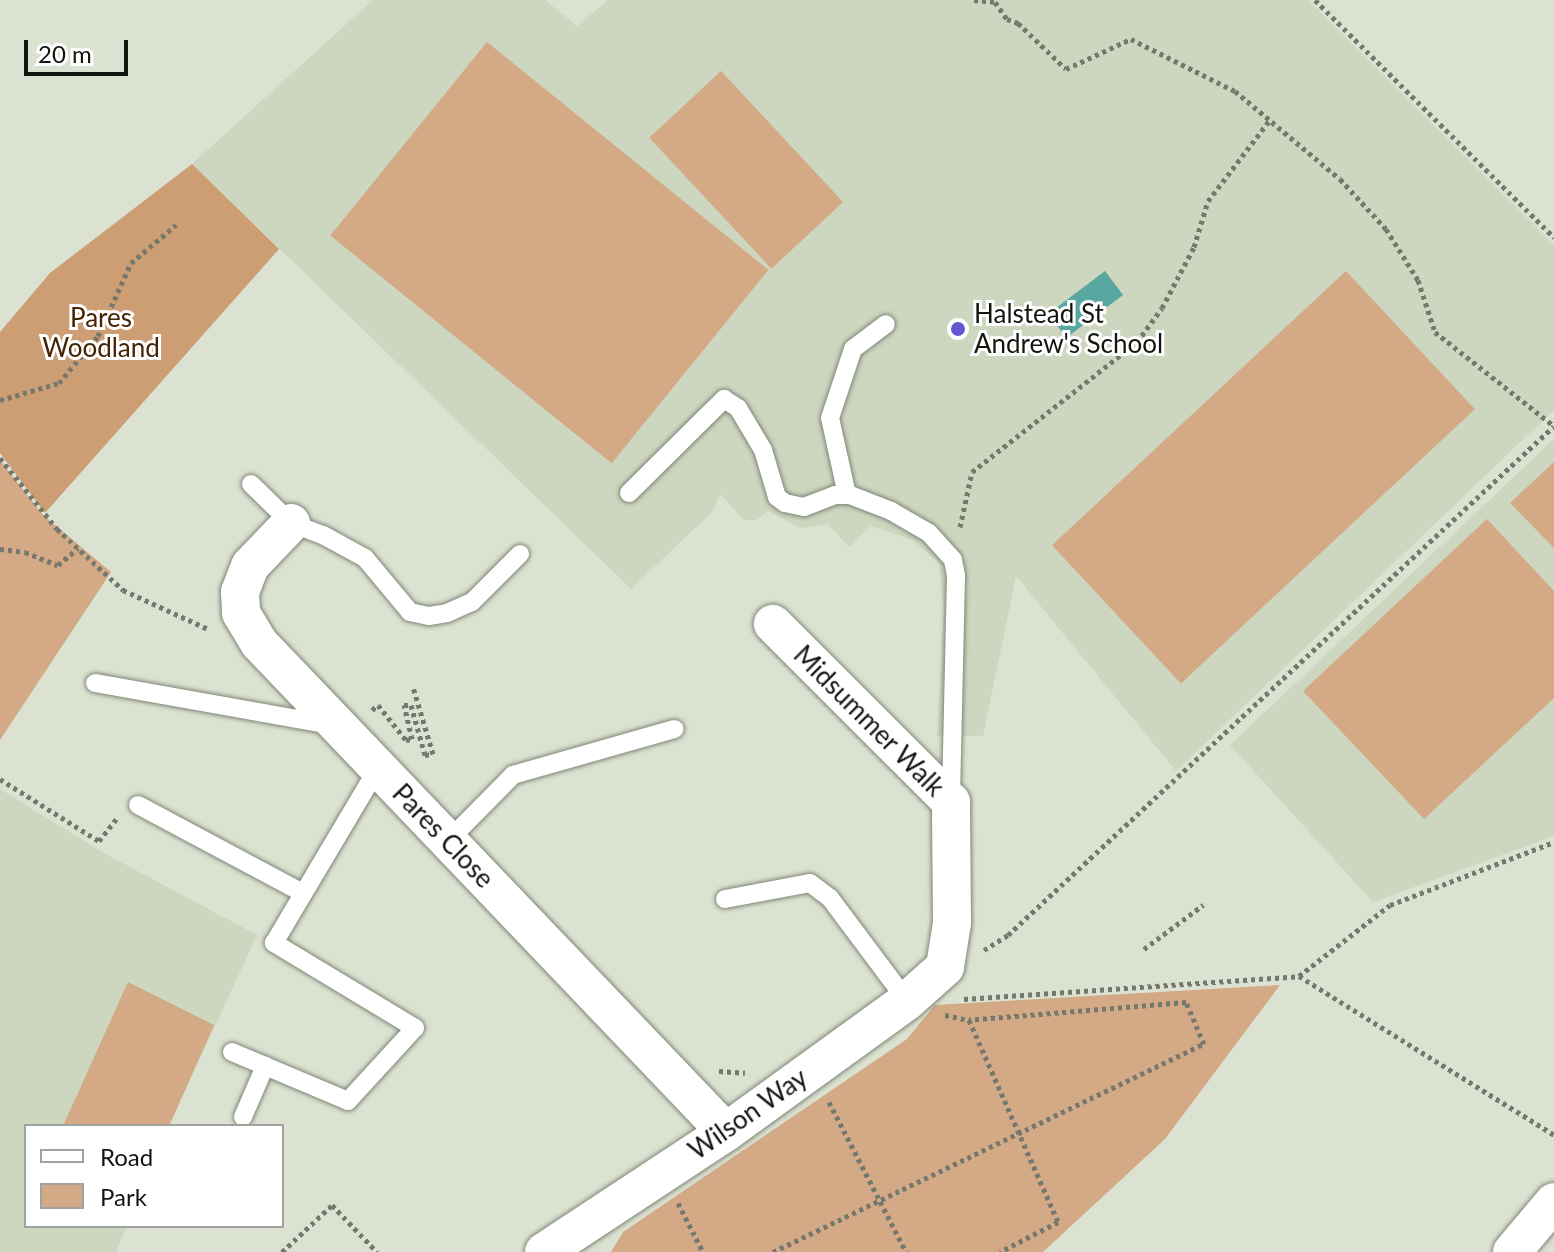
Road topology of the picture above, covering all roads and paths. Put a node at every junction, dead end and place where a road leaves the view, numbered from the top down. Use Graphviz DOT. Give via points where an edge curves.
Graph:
graph roads {
  1 [pos="974,0"];
  2 [pos="1315,0"];
  3 [pos="1269,121"];
  4 [pos="176,225"];
  5 [pos="1554,237"];
  6 [pos="886,324"];
  7 [pos="0,400"];
  8 [pos="1554,426"];
  9 [pos="0,458"];
  10 [pos="251,484"];
  11 [pos="629,493"];
  12 [pos="847,495"];
  13 [pos="291,523"];
  14 [pos="78,548"];
  15 [pos="0,549"];
  16 [pos="520,554"];
  17 [pos="953,560"];
  18 [pos="773,624"];
  19 [pos="259,643"];
  20 [pos="95,683"];
  21 [pos="413,687"];
  22 [pos="353,720"];
  23 [pos="675,729"];
  24 [pos="378,768"];
  25 [pos="951,802"];
  26 [pos="138,805"];
  27 [pos="448,841"];
  28 [pos="1554,842"];
  29 [pos="301,892"];
  30 [pos="725,899"];
  31 [pos="1203,905"];
  32 [pos="1144,949"];
  33 [pos="1299,976"];
  34 [pos="935,987"];
  35 [pos="969,1020"];
  36 [pos="232,1052"];
  37 [pos="265,1066"];
  38 [pos="825,1093"];
  39 [pos="243,1117"];
  40 [pos="726,1132"];
  41 [pos="1021,1134"];
  42 [pos="1554,1135"];
  43 [pos="664,1173"];
  44 [pos="878,1201"];
  45 [pos="1554,1202"];
  46 [pos="282,1252"];
  47 [pos="377,1252"];
  48 [pos="544,1252"];
  49 [pos="703,1252"];
  50 [pos="773,1252"];
  51 [pos="906,1252"];
  52 [pos="1000,1252"];
  53 [pos="1512,1252"];
  1 -- 3 [label="path" via="995,2 1007,19 1018,23 1066,69 1131,39 1235,91"];
  2 -- 5 [label="path"];
  3 -- 8 [label="path" via="1340,179 1386,229 1418,280 1435,332"];
  3 -- 17 [label="path" via="1208,201 1194,247 1137,342 972,472"];
  4 -- 7 [label="path" via="131,263 98,336 59,383"];
  6 -- 12 [label="lane" via="853,349 830,418"];
  8 -- 34 [label="path" via="1008,935"];
  9 -- 14 [label="path"];
  10 -- 13 [label="lane"];
  11 -- 12 [label="lane" via="724,399 738,408 763,450 777,497 804,507"];
  12 -- 17 [label="lane" via="929,533"];
  13 -- 16 [label="lane" via="365,558 410,612 429,616 472,602"];
  13 -- 19 [label="street, Pares Close" via="250,566 240,592 241,613"];
  14 -- 15 [label="path" via="58,565"];
  14 -- 19 [label="path" via="123,590 180,619"];
  17 -- 25 [label="lane"];
  18 -- 25 [label="street, Midsummer Walk"];
  19 -- 22 [label="street, Pares Close"];
  20 -- 22 [label="lane"];
  21 -- 22 [label="path" via="433,754 425,755 411,705 404,705 412,739 406,740 378,705"];
  22 -- 24 [label="street, Pares Close"];
  23 -- 27 [label="lane" via="513,775"];
  24 -- 27 [label="street, Pares Close"];
  24 -- 29 [label="lane"];
  25 -- 34 [label="street, Midsummer Walk" via="952,923"];
  26 -- 29 [label="lane"];
  27 -- 40 [label="street, Pares Close"];
  28 -- 33 [label="path" via="1390,905"];
  29 -- 37 [label="lane" via="274,943 415,1028 348,1101"];
  30 -- 34 [label="lane" via="810,883"];
  31 -- 32 [label="path"];
  33 -- 34 [label="path"];
  33 -- 42 [label="path"];
  34 -- 35 [label="path" via="922,1002 929,1013"];
  34 -- 40 [label="street, Wilson Way"];
  35 -- 41 [label="path"];
  35 -- 41 [label="path" via="1186,1002 1204,1044"];
  36 -- 37 [label="lane"];
  37 -- 39 [label="lane"];
  38 -- 44 [label="path"];
  40 -- 43 [label="street, Wilson Way"];
  41 -- 44 [label="path"];
  41 -- 52 [label="path" via="1058,1222"];
  43 -- 48 [label="street, Wilson Way"];
  43 -- 49 [label="path"];
  44 -- 50 [label="path"];
  44 -- 51 [label="path"];
  45 -- 53 [label="street"];
  46 -- 47 [label="path" via="332,1205"];
}
